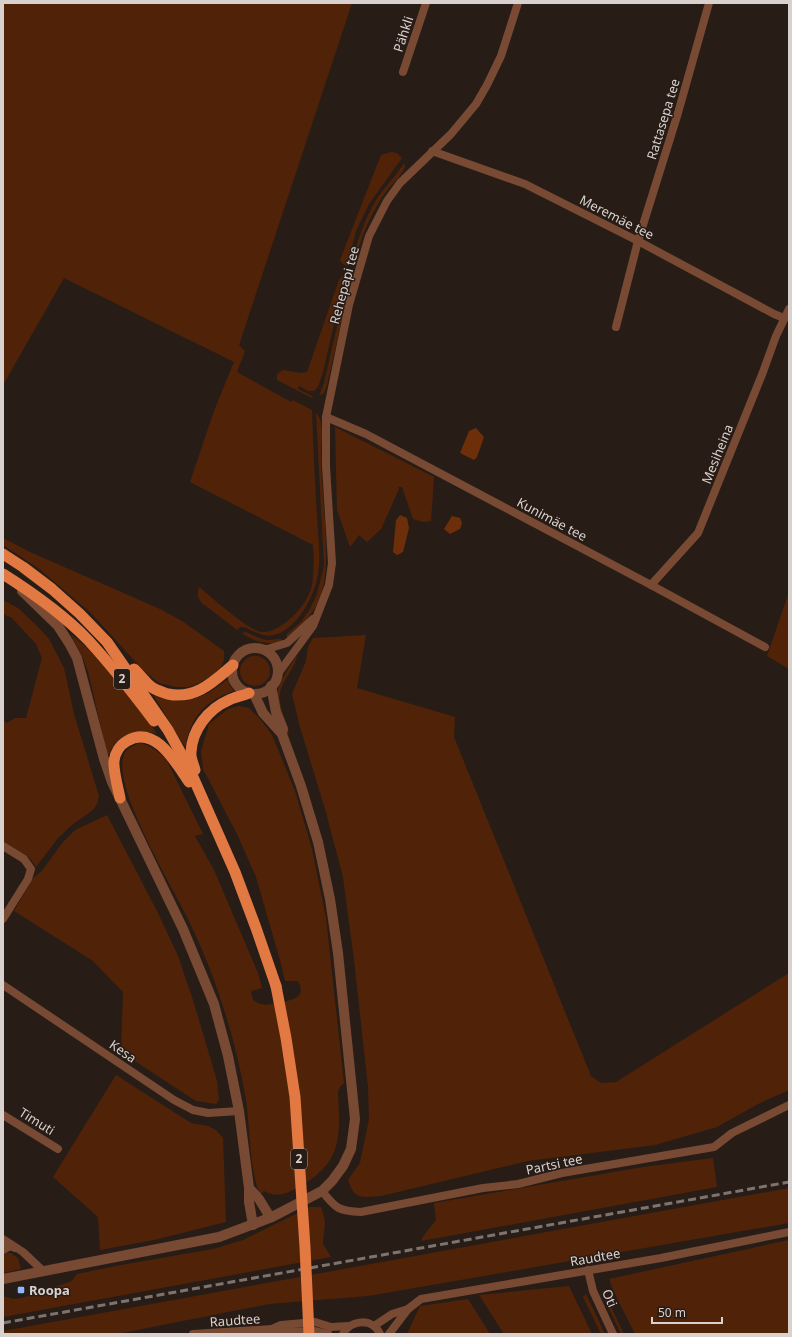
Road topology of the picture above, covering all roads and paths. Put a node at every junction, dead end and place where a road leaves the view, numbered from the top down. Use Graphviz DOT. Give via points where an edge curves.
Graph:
graph roads {
  1 [pos="426,3"];
  2 [pos="518,3"];
  3 [pos="709,3"];
  4 [pos="403,72"];
  5 [pos="432,151"];
  6 [pos="638,241"];
  7 [pos="789,310"];
  8 [pos="784,318"];
  9 [pos="616,327"];
  10 [pos="326,416"];
  11 [pos="3,554"];
  12 [pos="5,576"];
  13 [pos="651,585"];
  14 [pos="317,616"];
  15 [pos="107,642"];
  16 [pos="764,647"];
  17 [pos="264,650"];
  18 [pos="233,665"];
  19 [pos="277,675"];
  20 [pos="272,686"];
  21 [pos="251,693"];
  22 [pos="282,734"];
  23 [pos="120,798"];
  24 [pos="206,807"];
  25 [pos="3,846"];
  26 [pos="3,919"];
  27 [pos="3,985"];
  28 [pos="789,1105"];
  29 [pos="239,1111"];
  30 [pos="3,1115"];
  31 [pos="58,1149"];
  32 [pos="249,1188"];
  33 [pos="322,1191"];
  34 [pos="270,1217"];
  35 [pos="253,1225"];
  36 [pos="789,1232"];
  37 [pos="3,1239"];
  38 [pos="3,1250"];
  39 [pos="23,1252"];
  40 [pos="588,1270"];
  41 [pos="44,1272"];
  42 [pos="3,1279"];
  43 [pos="408,1308"];
  44 [pos="349,1326"];
  45 [pos="374,1326"];
  46 [pos="272,1329"];
  47 [pos="193,1334"];
  48 [pos="201,1334"];
  49 [pos="309,1334"];
  50 [pos="328,1334"];
  51 [pos="343,1334"];
  52 [pos="380,1334"];
  53 [pos="389,1334"];
  54 [pos="613,1334"];
  1 -- 4 [label="street, Pähkli"];
  2 -- 5 [label="street, Rehepapi tee" via="501,56 476,104 451,134"];
  3 -- 6 [label="street, Rattasepa tee"];
  5 -- 6 [label="street, Meremäe tee" via="525,184"];
  5 -- 10 [label="street, Rehepapi tee" via="400,183 387,201 369,236 349,305"];
  6 -- 8 [label="street, Meremäe tee"];
  6 -- 9 [label="street, Rattasepa tee"];
  7 -- 8 [label="street, Mesiheina"];
  8 -- 13 [label="street, Mesiheina" via="698,533"];
  10 -- 13 [label="street, Kunimäe tee" via="366,434"];
  10 -- 14 [label="street, Rehepapi tee" via="326,466 332,563 329,585"];
  11 -- 15 [label="highway, 2" via="52,589"];
  12 -- 23 [label="street" via="58,626 77,658 104,759"];
  12 -- 24 [label="highway, 2" via="50,607 87,639 128,686 162,731"];
  13 -- 16 [label="street, Kunimäe tee"];
  14 -- 17 [label="street, Rehepapi tee" via="287,643"];
  14 -- 19 [label="street, Rehepapi tee" via="313,626"];
  15 -- 18 [label="highway" via="150,686 178,696 193,694"];
  15 -- 24 [label="highway, 2" via="168,730 189,768"];
  17 -- 18 [label="street" via="247,650 236,658"];
  17 -- 19 [label="street" via="275,660"];
  18 -- 21 [label="street" via="233,679 242,690"];
  19 -- 20 [label="street"];
  20 -- 21 [label="street" via="260,693"];
  20 -- 22 [label="street"];
  21 -- 22 [label="street" via="263,713"];
  21 -- 24 [label="highway" via="228,700 215,708 201,721 195,734 190,754"];
  22 -- 33 [label="street" via="316,835 330,899 355,1119 351,1149 343,1166"];
  23 -- 24 [label="highway" via="114,769 117,750 129,740 146,737 161,745 176,762"];
  23 -- 29 [label="street" via="184,929 214,1004"];
  24 -- 49 [label="highway, 2, bridge" via="235,872 276,986 294,1097"];
  25 -- 26 [label="street" via="24,859 31,869 28,880"];
  27 -- 29 [label="street, Kesa" via="181,1104 208,1113"];
  28 -- 33 [label="street, Partsi tee" via="732,1133 714,1147 562,1173 518,1184 484,1188 361,1212 346,1211 333,1206"];
  29 -- 32 [label="street"];
  30 -- 31 [label="street, Timuti"];
  32 -- 34 [label="street"];
  32 -- 35 [label="street"];
  33 -- 34 [label="street"];
  34 -- 35 [label="street"];
  35 -- 41 [label="street" via="219,1237"];
  36 -- 40 [label="street, Raudtee"];
  37 -- 39 [label="street"];
  38 -- 39 [label="street" via="10,1246"];
  39 -- 41 [label="street"];
  40 -- 43 [label="street, Raudtee" via="422,1299"];
  40 -- 54 [label="street, Oti" via="593,1291"];
  41 -- 42 [label="street"];
  43 -- 45 [label="street, Raudtee" via="392,1314"];
  43 -- 53 [label="street, Raudtee"];
  44 -- 45 [label="street, Raudtee" via="362,1322"];
  44 -- 46 [label="street, Raudtee" via="331,1327 315,1322 282,1325"];
  44 -- 51 [label="street"];
  45 -- 52 [label="street"];
  46 -- 48 [label="street, Raudtee"];
  46 -- 50 [label="street, Raudtee"];
  47 -- 48 [label="street, Raudtee"];
}
